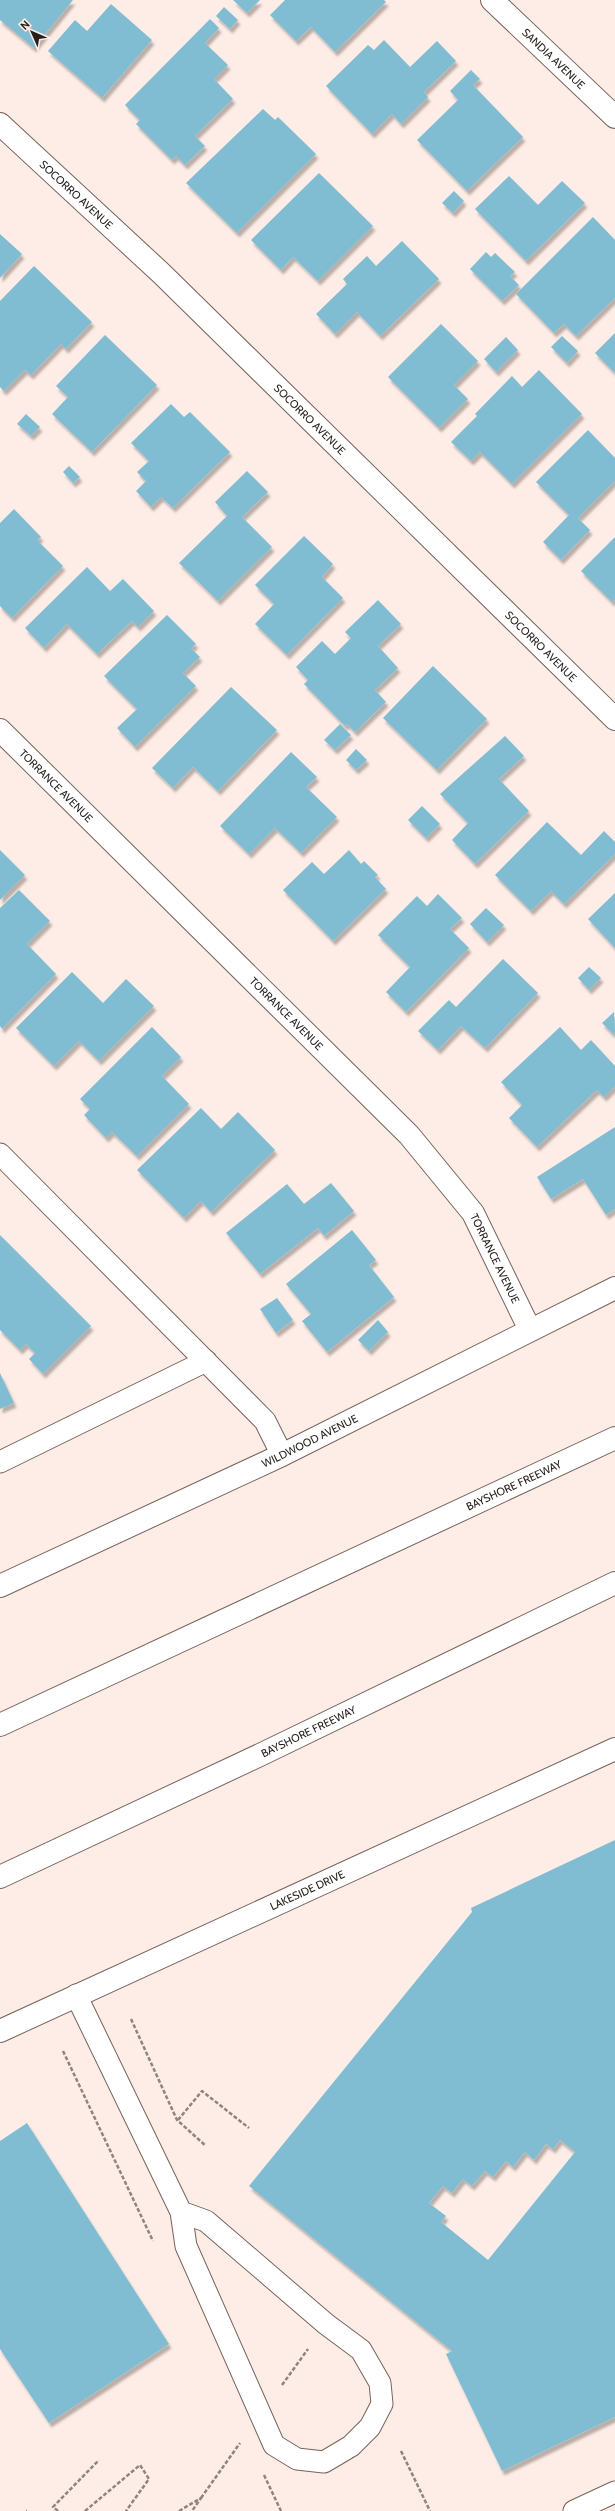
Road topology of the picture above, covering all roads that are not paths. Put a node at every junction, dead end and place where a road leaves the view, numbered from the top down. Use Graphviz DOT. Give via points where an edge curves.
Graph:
graph roads {
  1 [pos="492,0"];
  2 [pos="615,117"];
  3 [pos="0,124"];
  4 [pos="615,719"];
  5 [pos="0,730"];
  6 [pos="0,1154"];
  7 [pos="615,1288"];
  8 [pos="530,1330"];
  9 [pos="206,1361"];
  10 [pos="615,1438"];
  11 [pos="282,1455"];
  12 [pos="0,1462"];
  13 [pos="615,1583"];
  14 [pos="0,1586"];
  15 [pos="0,1725"];
  16 [pos="615,1749"];
  17 [pos="0,1877"];
  18 [pos="76,1995"];
  19 [pos="0,2031"];
  20 [pos="181,2212"];
  21 [pos="615,2492"];
  22 [pos="574,2511"];
  1 -- 2 [label="main road, SANDIA AVENUE"];
  3 -- 4 [label="main road, SOCORRO AVENUE" via="162,274"];
  5 -- 8 [label="main road, TORRANCE AVENUE" via="409,1135 473,1212"];
  6 -- 9 [label="lane"];
  7 -- 8 [label="main road, WILDWOOD AVENUE"];
  8 -- 11 [label="main road, WILDWOOD AVENUE"];
  9 -- 11 [label="lane" via="265,1421"];
  9 -- 12 [label="lane"];
  10 -- 15 [label="main road, BAYSHORE FREEWAY"];
  11 -- 14 [label="main road, WILDWOOD AVENUE"];
  13 -- 17 [label="main road, BAYSHORE FREEWAY" via="262,1754"];
  16 -- 18 [label="main road, LAKESIDE DRIVE"];
  18 -- 19 [label="main road, LAKESIDE DRIVE"];
  18 -- 20 [label="lane"];
  20 -- 20 [label="lane" via="186,2246 274,2445 297,2459 324,2462 352,2446 370,2427 382,2404 380,2383 361,2350 326,2324 206,2221"];
  21 -- 22 [label="lane"];
}
